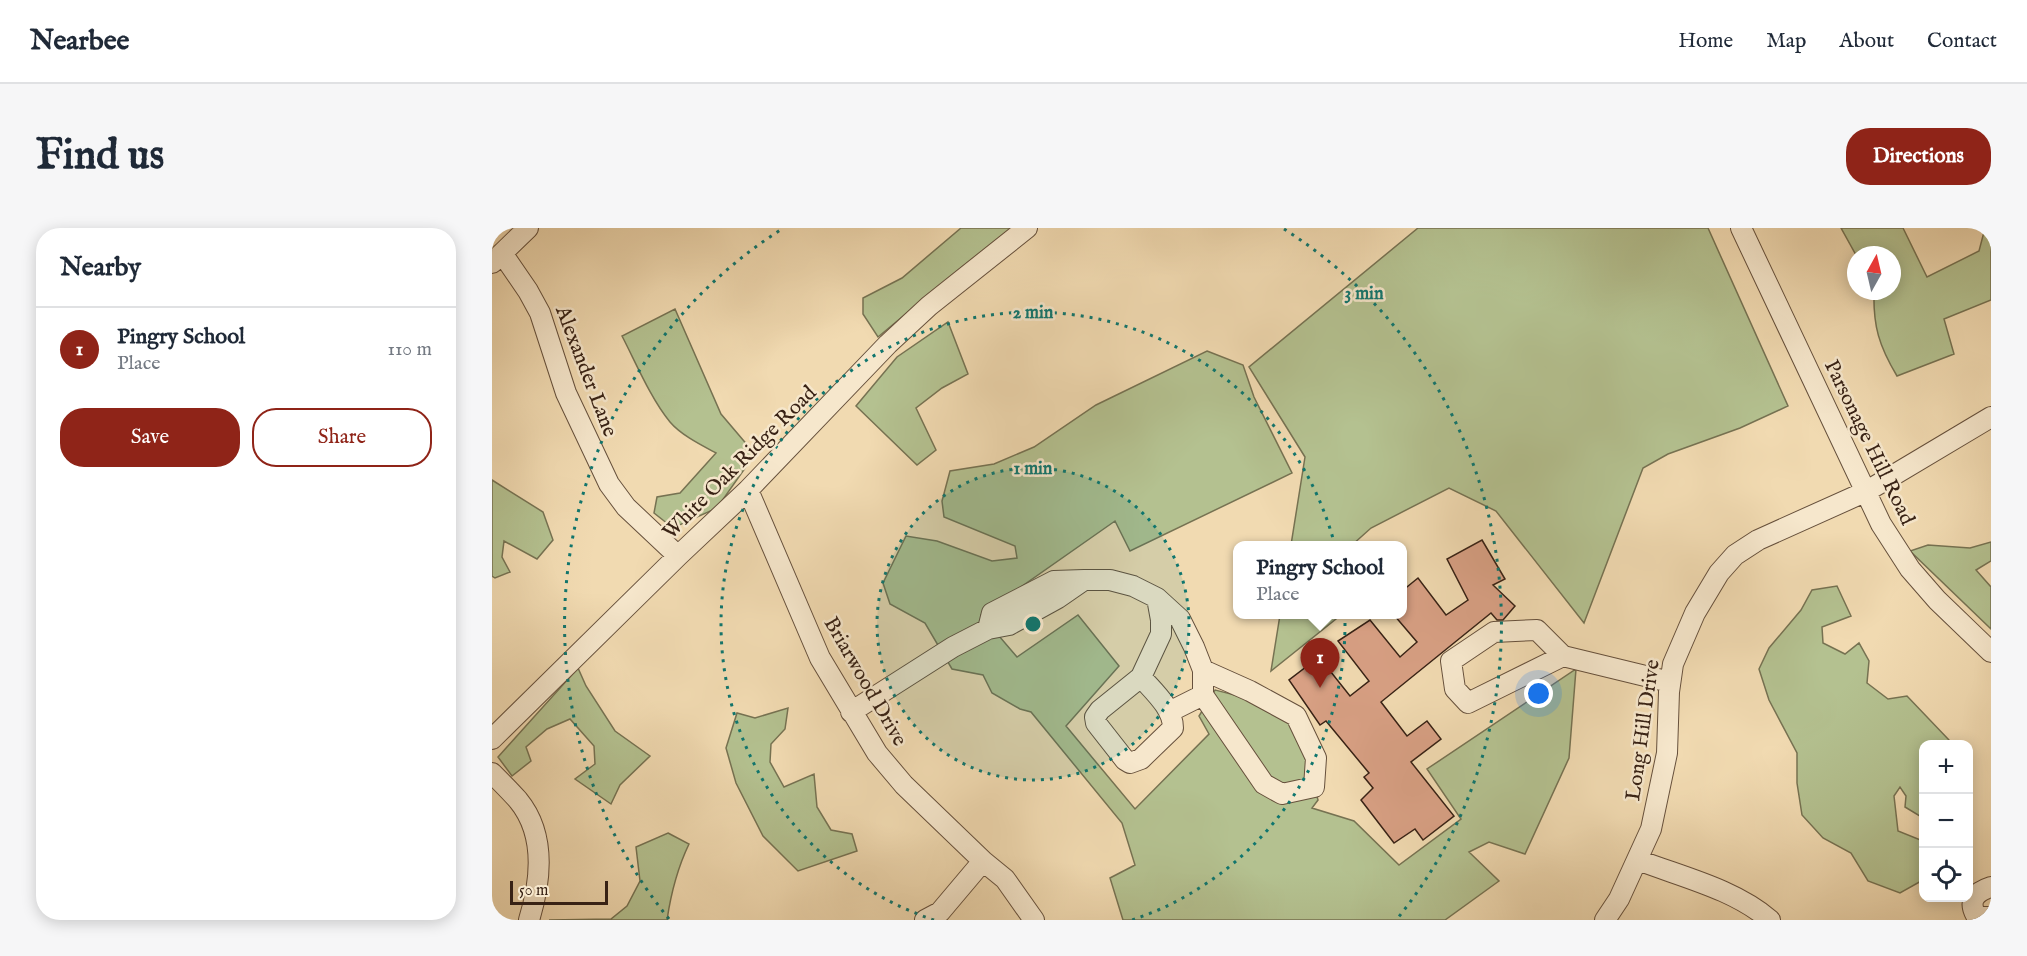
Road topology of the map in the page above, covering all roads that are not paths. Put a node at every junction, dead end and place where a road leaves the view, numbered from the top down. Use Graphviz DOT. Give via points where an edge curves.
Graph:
graph roads {
  1 [pos="528,228"];
  2 [pos="1027,228"];
  3 [pos="1741,228"];
  4 [pos="497,258"];
  5 [pos="1991,417"];
  6 [pos="748,490"];
  7 [pos="1867,491"];
  8 [pos="678,556"];
  9 [pos="1157,598"];
  10 [pos="1991,652"];
  11 [pos="1563,656"];
  12 [pos="1203,670"];
  13 [pos="1141,677"];
  14 [pos="1670,682"];
  15 [pos="1203,695"];
  16 [pos="851,711"];
  17 [pos="1169,712"];
  18 [pos="492,739"];
  19 [pos="492,773"];
  20 [pos="1638,860"];
  21 [pos="983,861"];
  22 [pos="1991,887"];
  23 [pos="1991,917"];
  24 [pos="530,920"];
  25 [pos="925,920"];
  26 [pos="1034,920"];
  27 [pos="1605,920"];
  28 [pos="1770,920"];
  1 -- 4 [label="street"];
  2 -- 6 [label="street, White Oak Ridge Road" via="888,344"];
  3 -- 7 [label="street, Parsonage Hill Road"];
  4 -- 8 [label="street, Alexander Lane" via="528,291 540,313 566,393 609,484 626,507"];
  5 -- 7 [label="street, Long Hill Drive"];
  6 -- 8 [label="street, White Oak Ridge Road"];
  6 -- 16 [label="street, Briarwood Drive" via="820,658"];
  7 -- 10 [label="street, Parsonage Hill Road" via="1881,524 1910,569"];
  7 -- 14 [label="street, Long Hill Drive" via="1758,540 1735,555 1695,613 1673,664"];
  8 -- 18 [label="street, White Oak Ridge Road"];
  9 -- 12 [label="street" via="1180,619"];
  9 -- 13 [label="street" via="1161,634"];
  9 -- 16 [label="street" via="1110,580 1084,580 1009,625 988,629 952,647"];
  11 -- 11 [label="street" via="1537,630 1494,632 1451,661 1455,690 1468,703"];
  11 -- 14 [label="street"];
  12 -- 15 [label="street"];
  12 -- 15 [label="street" via="1296,716 1316,758 1314,787 1282,794 1264,784"];
  13 -- 17 [label="street"];
  13 -- 17 [label="street" via="1095,717 1125,760 1130,763 1141,759 1173,728"];
  14 -- 20 [label="street, Long Hill Drive" via="1667,753 1651,829"];
  15 -- 17 [label="street"];
  16 -- 21 [label="street, Briarwood Drive" via="877,753 904,785"];
  19 -- 24 [label="street" via="519,801 536,837 540,864"];
  20 -- 27 [label="street, Long Hill Drive"];
  20 -- 28 [label="street" via="1731,895"];
  21 -- 25 [label="street" via="940,912"];
  21 -- 26 [label="street, Briarwood Drive" via="1005,879"];
  22 -- 23 [label="street" via="1979,892 1972,908 1977,917"];
}
